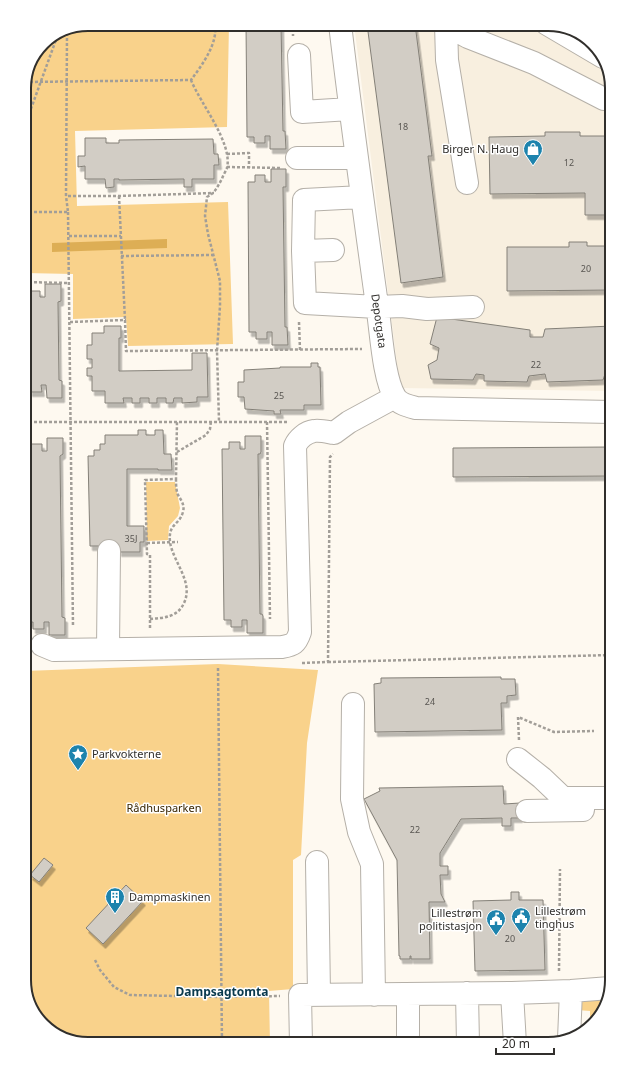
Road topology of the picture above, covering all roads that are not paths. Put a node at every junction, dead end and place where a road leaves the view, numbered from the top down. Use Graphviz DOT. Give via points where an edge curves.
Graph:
graph roads {
  1 [pos="341,31"];
  2 [pos="446,31"];
  3 [pos="458,31"];
  4 [pos="562,33"];
  5 [pos="588,48"];
  6 [pos="299,55"];
  7 [pos="604,99"];
  8 [pos="350,109"];
  9 [pos="297,158"];
  10 [pos="357,158"];
  11 [pos="467,183"];
  12 [pos="362,197"];
  13 [pos="332,250"];
  14 [pos="304,251"];
  15 [pos="377,307"];
  16 [pos="473,307"];
  17 [pos="395,397"];
  18 [pos="605,412"];
  19 [pos="109,551"];
  20 [pos="42,644"];
  21 [pos="108,649"];
  22 [pos="353,704"];
  23 [pos="518,759"];
  24 [pos="605,798"];
  25 [pos="605,809"];
  26 [pos="527,811"];
  27 [pos="317,862"];
  28 [pos="605,988"];
  29 [pos="565,991"];
  30 [pos="467,993"];
  31 [pos="512,993"];
  32 [pos="310,995"];
  33 [pos="374,995"];
  34 [pos="408,995"];
  35 [pos="568,1033"];
  36 [pos="302,1037"];
  37 [pos="408,1037"];
  38 [pos="468,1037"];
  39 [pos="514,1037"];
  1 -- 8 [label="street, Depotgata"];
  2 -- 11 [label="street" via="448,60"];
  3 -- 7 [label="street" via="534,63"];
  4 -- 5 [label="street"];
  6 -- 8 [label="street" via="302,112"];
  8 -- 10 [label="street, Depotgata"];
  9 -- 10 [label="street"];
  10 -- 12 [label="street, Depotgata"];
  12 -- 14 [label="street" via="304,200"];
  12 -- 15 [label="street, Depotgata"];
  13 -- 14 [label="street"];
  14 -- 15 [label="street" via="305,303"];
  15 -- 16 [label="street"];
  15 -- 17 [label="street, Depotgata" via="387,379"];
  17 -- 18 [label="street" via="404,405 416,408"];
  17 -- 21 [label="street" via="334,433 314,430 297,440 295,446 300,632 298,640 292,645 282,647"];
  19 -- 21 [label="street"];
  20 -- 21 [label="street" via="54,650"];
  22 -- 33 [label="street" via="352,799 359,832 372,864"];
  23 -- 24 [label="street" via="563,798"];
  25 -- 26 [label="street"];
  27 -- 32 [label="street"];
  28 -- 29 [label="street"];
  29 -- 31 [label="street"];
  29 -- 35 [label="street"];
  30 -- 31 [label="street"];
  30 -- 34 [label="street"];
  30 -- 38 [label="street"];
  31 -- 39 [label="street"];
  32 -- 33 [label="street"];
  32 -- 36 [label="street"];
  33 -- 34 [label="street"];
  34 -- 37 [label="street"];
}
